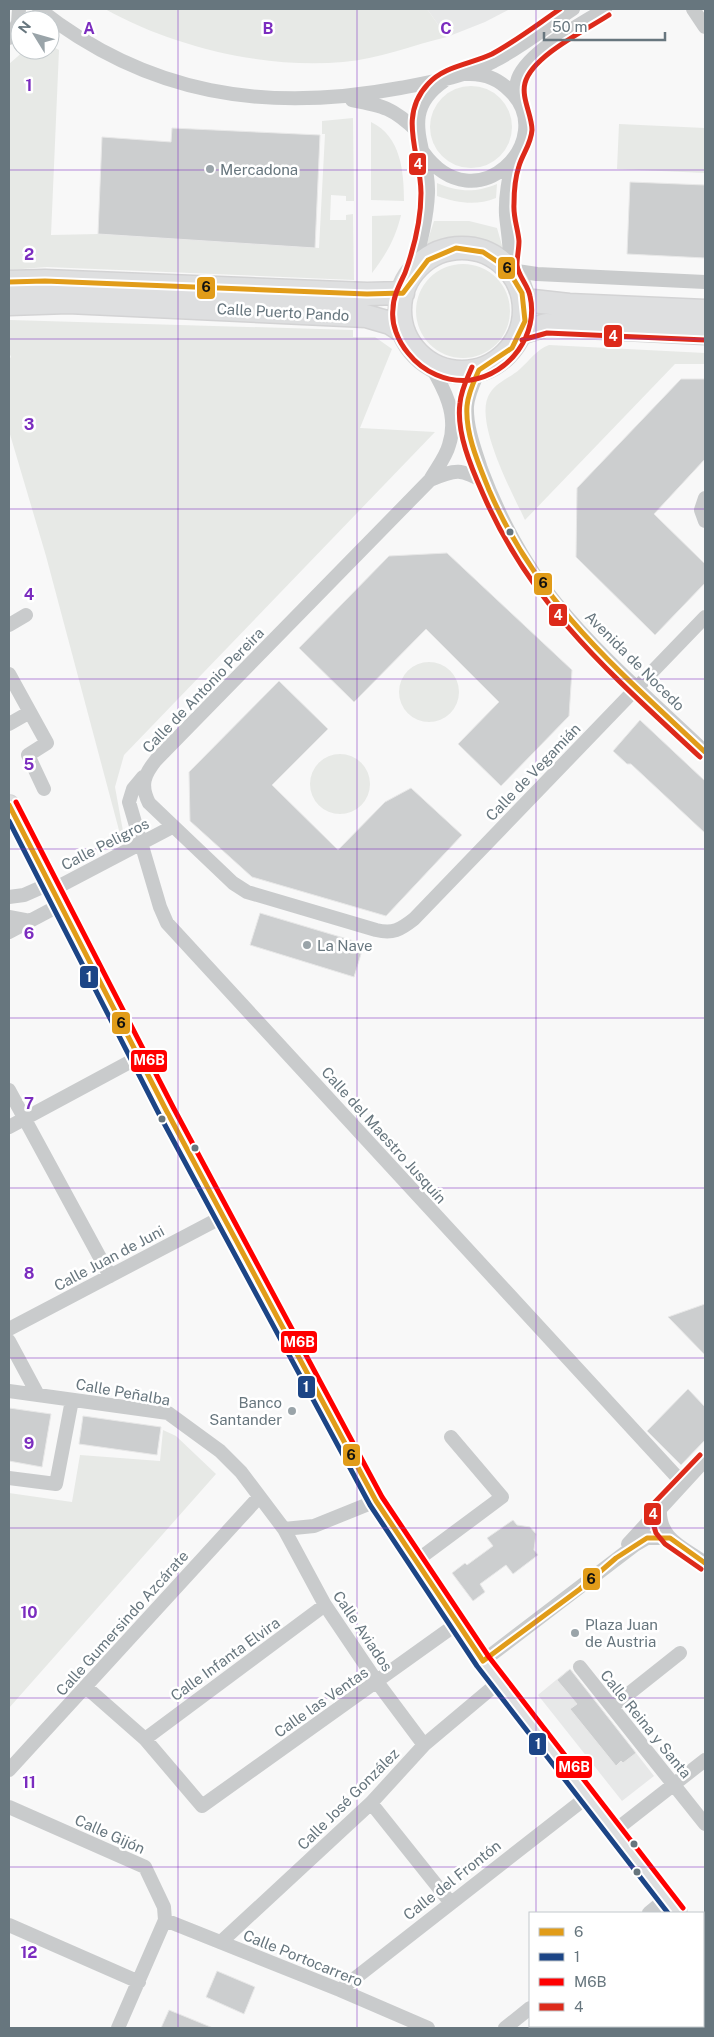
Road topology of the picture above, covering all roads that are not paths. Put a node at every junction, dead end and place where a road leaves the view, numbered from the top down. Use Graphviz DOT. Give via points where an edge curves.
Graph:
graph roads {
  1 [pos="573,9"];
  2 [pos="605,9"];
  3 [pos="693,9"];
  4 [pos="705,26"];
  5 [pos="60,27"];
  6 [pos="463,74"];
  7 [pos="447,79"];
  8 [pos="339,98"];
  9 [pos="521,106"];
  10 [pos="417,131"];
  11 [pos="423,152"];
  12 [pos="513,160"];
  13 [pos="510,270"];
  14 [pos="9,282"];
  15 [pos="705,282"];
  16 [pos="407,284"];
  17 [pos="524,300"];
  18 [pos="9,304"];
  19 [pos="705,311"];
  20 [pos="404,332"];
  21 [pos="520,333"];
  22 [pos="705,333"];
  23 [pos="429,363"];
  24 [pos="479,370"];
  25 [pos="430,480"];
  26 [pos="486,483"];
  27 [pos="705,498"];
  28 [pos="705,520"];
  29 [pos="26,615"];
  30 [pos="705,617"];
  31 [pos="9,625"];
  32 [pos="9,674"];
  33 [pos="638,687"];
  34 [pos="13,693"];
  35 [pos="30,712"];
  36 [pos="9,724"];
  37 [pos="705,752"];
  38 [pos="144,777"];
  39 [pos="44,789"];
  40 [pos="9,805"];
  41 [pos="172,827"];
  42 [pos="141,845"];
  43 [pos="54,893"];
  44 [pos="9,897"];
  45 [pos="9,917"];
  46 [pos="30,921"];
  47 [pos="376,930"];
  48 [pos="9,932"];
  49 [pos="139,1057"];
  50 [pos="9,1090"];
  51 [pos="24,1119"];
  52 [pos="9,1127"];
  53 [pos="224,1216"];
  54 [pos="110,1276"];
  55 [pos="9,1329"];
  56 [pos="9,1341"];
  57 [pos="9,1391"];
  58 [pos="38,1395"];
  59 [pos="72,1400"];
  60 [pos="451,1437"];
  61 [pos="705,1460"];
  62 [pos="9,1478"];
  63 [pos="682,1485"];
  64 [pos="259,1497"];
  65 [pos="376,1501"];
  66 [pos="660,1508"];
  67 [pos="284,1529"];
  68 [pos="670,1538"];
  69 [pos="616,1558"];
  70 [pos="416,1561"];
  71 [pos="705,1562"];
  72 [pos="325,1605"];
  73 [pos="458,1623"];
  74 [pos="680,1653"];
  75 [pos="483,1661"];
  76 [pos="580,1667"];
  77 [pos="377,1682"];
  78 [pos="499,1682"];
  79 [pos="87,1688"];
  80 [pos="612,1707"];
  81 [pos="145,1739"];
  82 [pos="424,1744"];
  83 [pos="705,1760"];
  84 [pos="9,1770"];
  85 [pos="674,1785"];
  86 [pos="587,1797"];
  87 [pos="371,1803"];
  88 [pos="9,1807"];
  89 [pos="705,1824"];
  90 [pos="613,1832"];
  91 [pos="450,1902"];
  92 [pos="671,1906"];
  93 [pos="652,1912"];
  94 [pos="165,1920"];
  95 [pos="9,1925"];
  96 [pos="221,1942"];
  97 [pos="139,1982"];
  98 [pos="340,1990"];
  99 [pos="529,2009"];
  100 [pos="118,2028"];
  101 [pos="428,2028"];
  102 [pos="506,2028"];
  1 -- 6 [label="street" via="494,61"];
  2 -- 9 [label="street" via="526,65 517,81"];
  3 -- 4 [label="street"];
  5 -- 8 [label="street" via="138,69 219,94 280,99"];
  6 -- 7 [label="street"];
  6 -- 9 [label="street" via="497,80"];
  7 -- 8 [label="street"];
  7 -- 10 [label="street" via="424,100 418,115"];
  8 -- 10 [label="street" via="383,106 401,116"];
  9 -- 12 [label="street" via="524,134 521,148"];
  10 -- 11 [label="street"];
  11 -- 12 [label="street" via="444,174 458,180 489,178"];
  11 -- 16 [label="street" via="429,190 427,210"];
  12 -- 13 [label="street" via="506,214 511,239"];
  13 -- 15 [label="street"];
  13 -- 16 [label="main road" via="480,251 449,249 422,263"];
  13 -- 17 [label="main road"];
  14 -- 16 [label="main road, Calle Puerto Pando" via="367,294"];
  16 -- 20 [label="main road" via="400,312"];
  17 -- 19 [label="main road"];
  17 -- 21 [label="main road"];
  18 -- 20 [label="main road, Calle Puerto Pando" via="68,302 366,316 390,323"];
  20 -- 23 [label="main road" via="414,350"];
  21 -- 22 [label="main road" via="546,325"];
  21 -- 24 [label="main road" via="506,355"];
  23 -- 24 [label="main road" via="462,373"];
  23 -- 25 [label="street, Calle de Antonio Pereira" via="451,407 452,420 449,446"];
  24 -- 26 [label="street, Avenida de Nocedo" via="468,396 467,408 473,444"];
  25 -- 26 [label="street, Calle de Antonio Pereira" via="460,471"];
  25 -- 38 [label="street, Calle de Antonio Pereira" via="156,760"];
  26 -- 33 [label="street, Avenida de Nocedo" via="516,543 554,601"];
  27 -- 28 [label="street" via="701,510"];
  29 -- 31 [label="street"];
  30 -- 33 [label="street, Calle de Vegamián"];
  32 -- 34 [label="street"];
  33 -- 37 [label="street, Avenida de Nocedo"];
  33 -- 47 [label="street, Calle de Vegamián" via="414,919 389,933"];
  34 -- 35 [label="street"];
  35 -- 36 [label="street"];
  35 -- 39 [label="street" via="47,743 28,755"];
  38 -- 41 [label="street, Calle de Antonio Pereira" via="144,793 149,803"];
  38 -- 42 [label="street, Calle del Maestro Jusquín" via="133,789 129,802"];
  40 -- 43 [label="main road"];
  41 -- 42 [label="street, Calle Peligros"];
  41 -- 47 [label="street, Calle de Antonio Pereira" via="247,892"];
  42 -- 43 [label="street, Calle Peligros"];
  42 -- 63 [label="street, Calle del Maestro Jusquín" via="167,923"];
  43 -- 44 [label="street"];
  43 -- 46 [label="street"];
  43 -- 49 [label="main road"];
  45 -- 46 [label="street"];
  46 -- 48 [label="street"];
  49 -- 51 [label="street"];
  49 -- 53 [label="main road"];
  50 -- 51 [label="street"];
  51 -- 52 [label="street"];
  51 -- 54 [label="street"];
  53 -- 54 [label="street, Calle Juan de Juni"];
  53 -- 65 [label="main road"];
  54 -- 55 [label="street, Calle Juan de Juni"];
  56 -- 58 [label="street"];
  57 -- 58 [label="street, Calle Peñalba"];
  58 -- 59 [label="street, Calle Peñalba"];
  59 -- 62 [label="street" via="56,1484"];
  59 -- 64 [label="street, Calle Peñalba" via="168,1413 220,1451"];
  60 -- 70 [label="street" via="502,1497"];
  61 -- 63 [label="street"];
  63 -- 66 [label="street"];
  64 -- 67 [label="street, Calle Peñalba"];
  64 -- 79 [label="street, Calle Gumersindo Azcárate"];
  65 -- 67 [label="street" via="314,1526"];
  65 -- 70 [label="main road"];
  66 -- 68 [label="street" via="659,1520"];
  66 -- 69 [label="street"];
  67 -- 72 [label="street, Calle Aviados"];
  68 -- 69 [label="street" via="647,1538"];
  68 -- 71 [label="street"];
  69 -- 75 [label="street"];
  70 -- 73 [label="main road"];
  72 -- 77 [label="street, Calle Aviados"];
  72 -- 81 [label="street, Calle Infanta Elvira"];
  73 -- 75 [label="main road"];
  73 -- 77 [label="street, Calle las Ventas"];
  74 -- 80 [label="street"];
  75 -- 78 [label="main road"];
  76 -- 80 [label="street, Calle Reina y Santa"];
  77 -- 81 [label="street, Calle las Ventas" via="202,1806"];
  77 -- 82 [label="street, Calle Aviados"];
  78 -- 82 [label="street, Calle José González"];
  78 -- 86 [label="main road"];
  79 -- 81 [label="street"];
  79 -- 84 [label="street, Calle Gumersindo Azcárate"];
  80 -- 85 [label="street, Calle Reina y Santa"];
  82 -- 87 [label="street, Calle José González"];
  83 -- 85 [label="street"];
  85 -- 89 [label="street, Calle Reina y Santa"];
  85 -- 90 [label="street"];
  86 -- 90 [label="main road"];
  86 -- 91 [label="street, Calle del Frontón"];
  87 -- 91 [label="street"];
  87 -- 96 [label="street, Calle José González"];
  88 -- 94 [label="street, Calle Gijón" via="145,1867 164,1908"];
  90 -- 92 [label="main road"];
  91 -- 98 [label="street, Calle del Frontón"];
  92 -- 93 [label="street"];
  94 -- 96 [label="street, Calle Portocarrero"];
  94 -- 97 [label="street"];
  95 -- 97 [label="street"];
  96 -- 98 [label="street, Calle Portocarrero"];
  97 -- 100 [label="street"];
  98 -- 101 [label="street, Calle Portocarrero"];
  99 -- 102 [label="street"];
}
